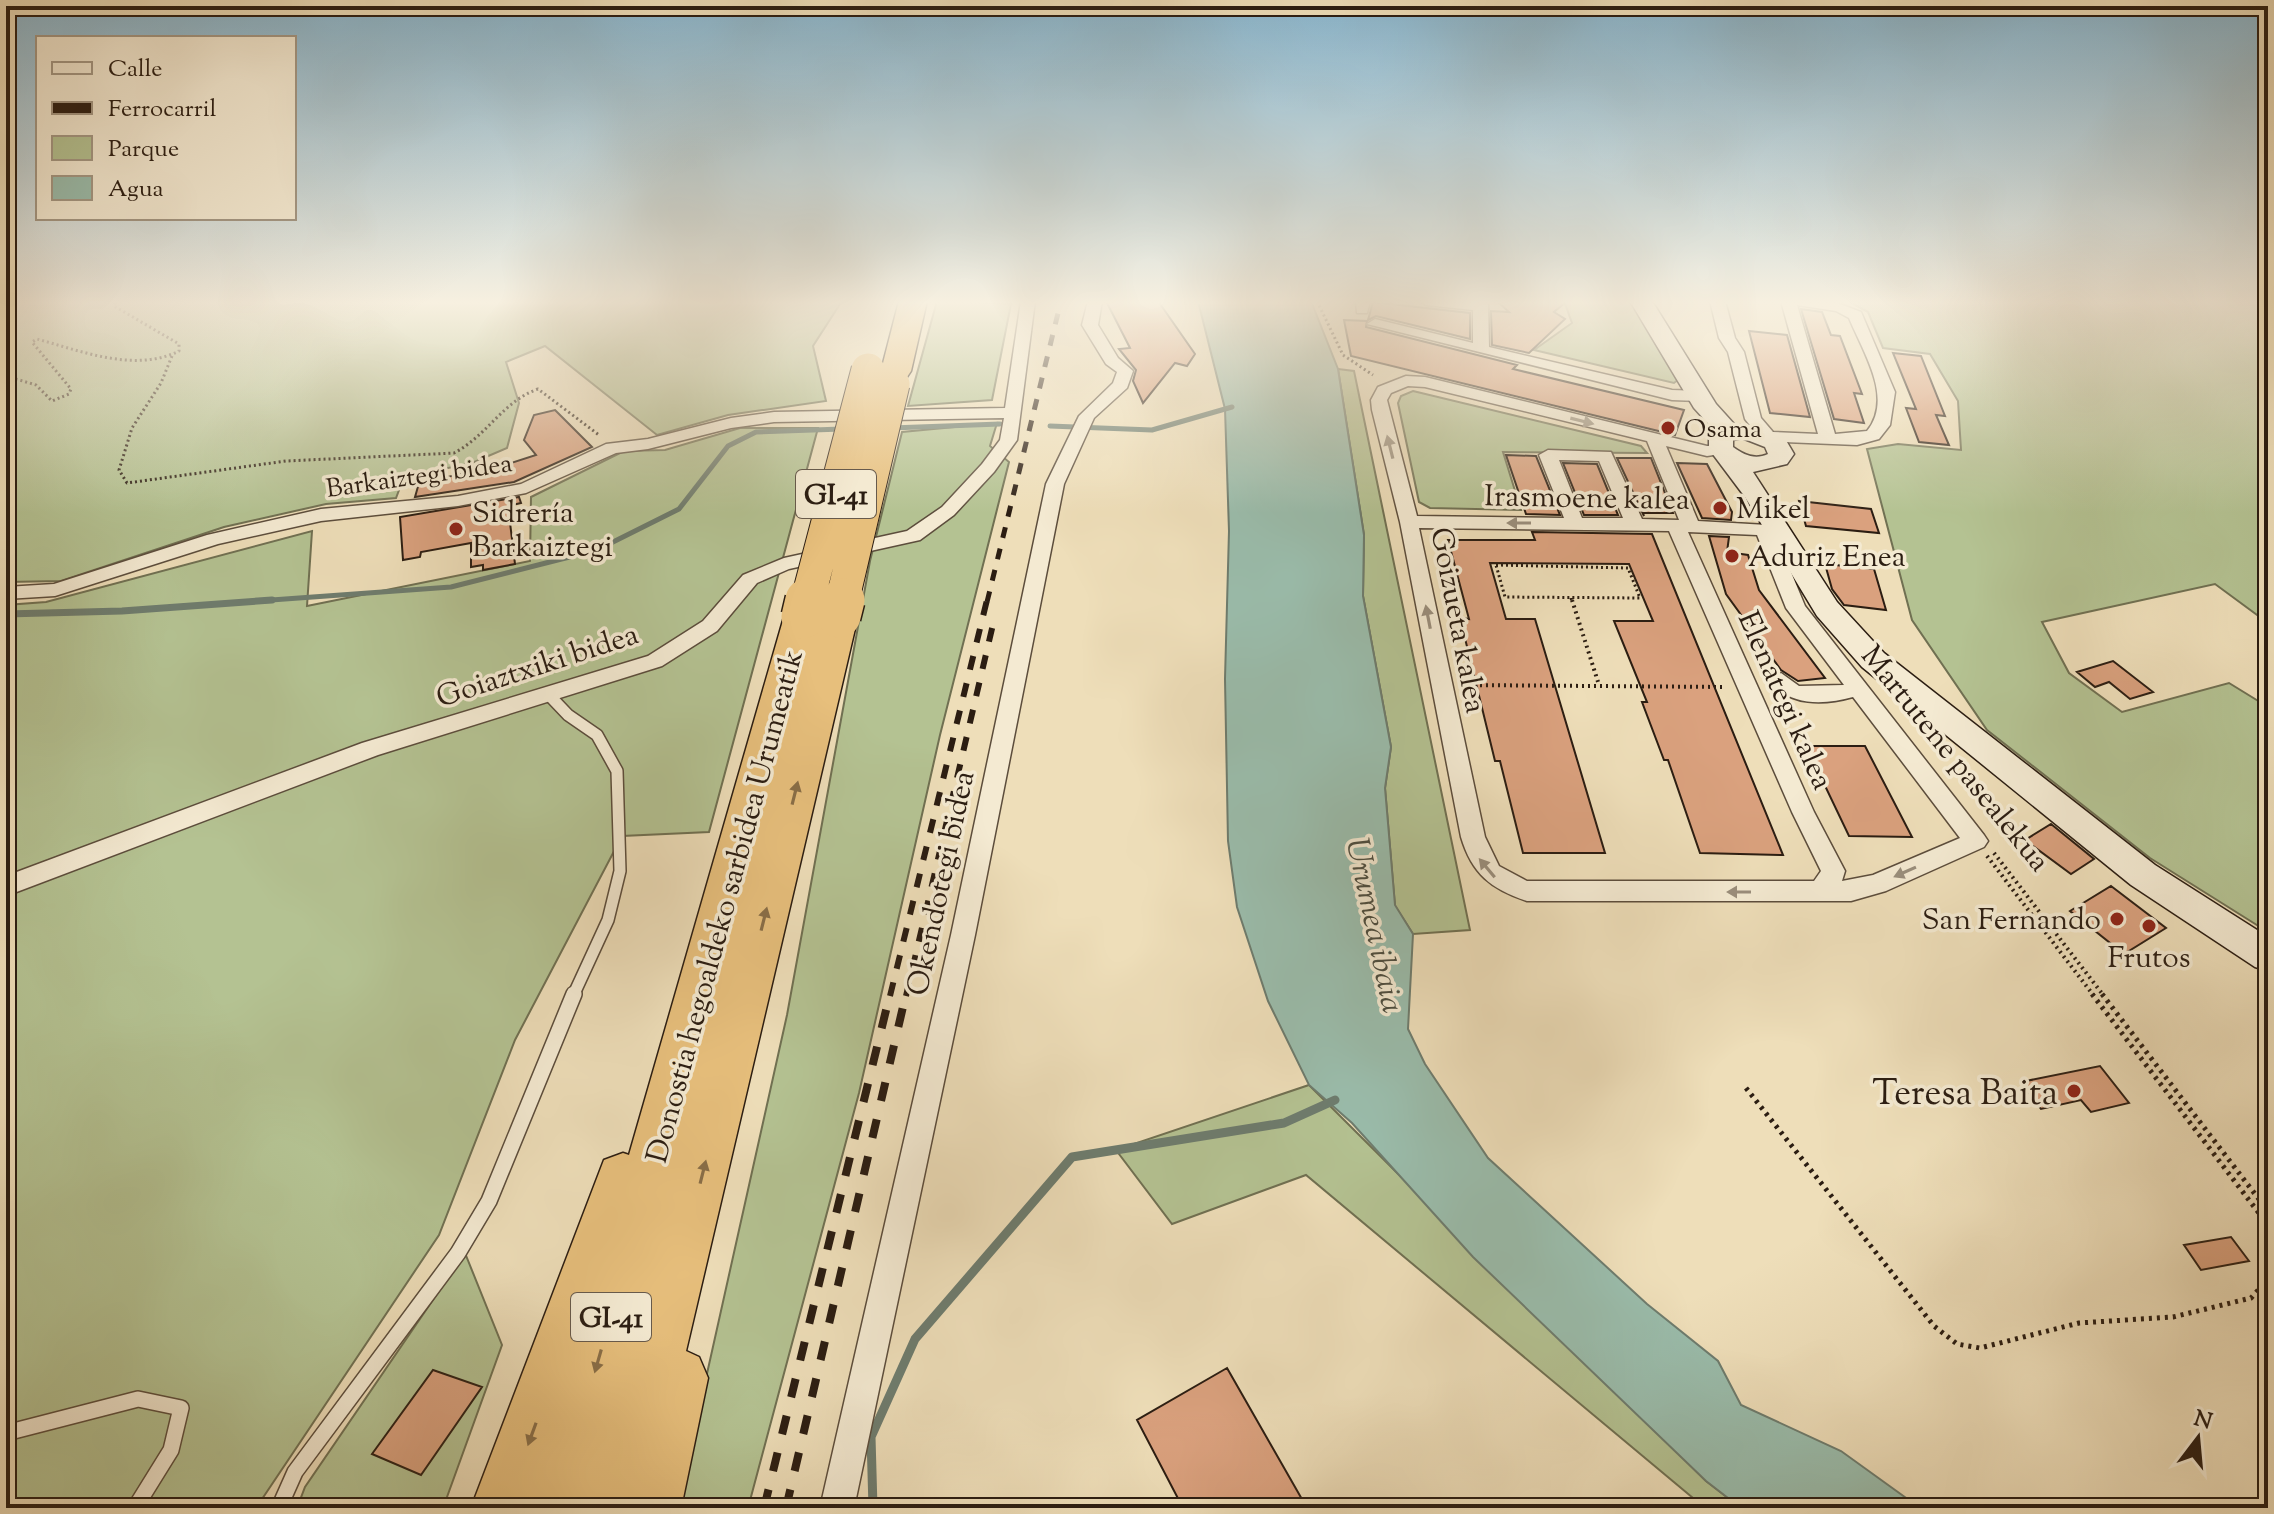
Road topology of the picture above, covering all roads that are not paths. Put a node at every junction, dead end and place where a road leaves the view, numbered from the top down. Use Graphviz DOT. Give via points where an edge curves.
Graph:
graph roads {
  1 [pos="882,371"];
  2 [pos="1019,372"];
  3 [pos="1125,372"];
  4 [pos="1575,372"];
  5 [pos="1684,372"];
  6 [pos="1741,372"];
  7 [pos="1808,372"];
  8 [pos="1879,372"];
  9 [pos="1699,396"];
  10 [pos="1013,413"];
  11 [pos="1768,437"];
  12 [pos="1827,437"];
  13 [pos="1654,438"];
  14 [pos="1726,445"];
  15 [pos="1763,464"];
  16 [pos="1757,495"];
  17 [pos="1409,522"];
  18 [pos="1575,523"];
  19 [pos="1635,524"];
  20 [pos="1684,526"];
  21 [pos="1772,531"];
  22 [pos="6,593"];
  23 [pos="821,616"];
  24 [pos="1781,680"];
  25 [pos="1856,689"];
  26 [pos="548,694"];
  27 [pos="1976,841"];
  28 [pos="6,886"];
  29 [pos="1817,892"];
  30 [pos="2268,956"];
  31 [pos="663,1124"];
  32 [pos="684,1247"];
  33 [pos="6,1433"];
  34 [pos="135,1508"];
  35 [pos="279,1508"];
  36 [pos="503,1508"];
  37 [pos="553,1508"];
  38 [pos="614,1508"];
  39 [pos="649,1508"];
  40 [pos="837,1508"];
  1 -- 23 [label="highway, Donostia hegoaldeko sarbidea Urumeatik / GI-41, bridge"];
  2 -- 10 [label="street"];
  3 -- 40 [label="street, Okendotegi bidea" via="1121,385 1081,426 1055,484"];
  4 -- 9 [label="street" via="1672,395"];
  5 -- 9 [label="main road, Martutene pasealekua"];
  6 -- 11 [label="street" via="1753,419"];
  7 -- 12 [label="street"];
  8 -- 12 [label="street" via="1887,392 1884,421 1873,435 1857,440"];
  9 -- 14 [label="main road, Martutene pasealekua"];
  10 -- 22 [label="street, Barkaiztegi bidea" via="774,417 731,423 648,444 618,446 526,488 458,501 321,515 214,539 55,590"];
  10 -- 26 [label="street, Goiaztxiki bidea" via="1008,440 988,468 948,511 913,536 784,564 750,579 710,626 655,661"];
  11 -- 12 [label="street"];
  11 -- 14 [label="main road" via="1752,431"];
  11 -- 15 [label="main road" via="1781,454"];
  13 -- 14 [label="street" via="1707,451"];
  17 -- 13 [label="street, Goizueta kalea, one-way" via="1379,400 1384,390 1398,384 1425,382"];
  13 -- 20 [label="street"];
  14 -- 15 [label="main road" via="1745,463"];
  14 -- 16 [label="main road, Martutene pasealekua"];
  15 -- 16 [label="main road" via="1755,477"];
  16 -- 21 [label="main road, Martutene pasealekua"];
  18 -- 17 [label="street, Irasmoene kalea, one-way"];
  29 -- 17 [label="street, Goizueta kalea, one-way" via="1527,891 1489,874 1479,860"];
  18 -- 19 [label="street, Irasmoene kalea"];
  18 -- 19 [label="street" via="1548,455 1605,456"];
  19 -- 20 [label="street, Irasmoene kalea"];
  20 -- 21 [label="street, Irasmoene kalea"];
  20 -- 29 [label="street, Elenategi kalea" via="1748,687 1833,871 1830,882"];
  21 -- 25 [label="street, Martutene pasealekua" via="1796,608"];
  21 -- 30 [label="main road" via="1827,609 1873,660 2143,875"];
  23 -- 31 [label="highway, Donostia hegoaldeko sarbidea Urumeatik / GI-41"];
  32 -- 23 [label="highway, Donostia hegoaldeko sarbidea Urumeatik / GI-41, one-way"];
  24 -- 25 [label="street" via="1794,693"];
  25 -- 27 [label="street, Martutene pasealekua"];
  26 -- 28 [label="street, Goiaztxiki bidea" via="370,749"];
  26 -- 35 [label="lane" via="597,735 617,771 620,871 608,920 489,1201 458,1253 295,1472"];
  27 -- 29 [label="street, Goizueta kalea, one-way" via="1878,884"];
  31 -- 36 [label="highway, one-way" via="626,1171"];
  31 -- 37 [label="highway, Donostia hegoaldeko sarbidea Urumeatik / GI-41, one-way"];
  32 -- 38 [label="highway, Donostia hegoaldeko sarbidea Urumeatik / GI-41"];
  32 -- 39 [label="highway" via="693,1309"];
  33 -- 34 [label="lane" via="138,1399 181,1408 171,1450"];
}
